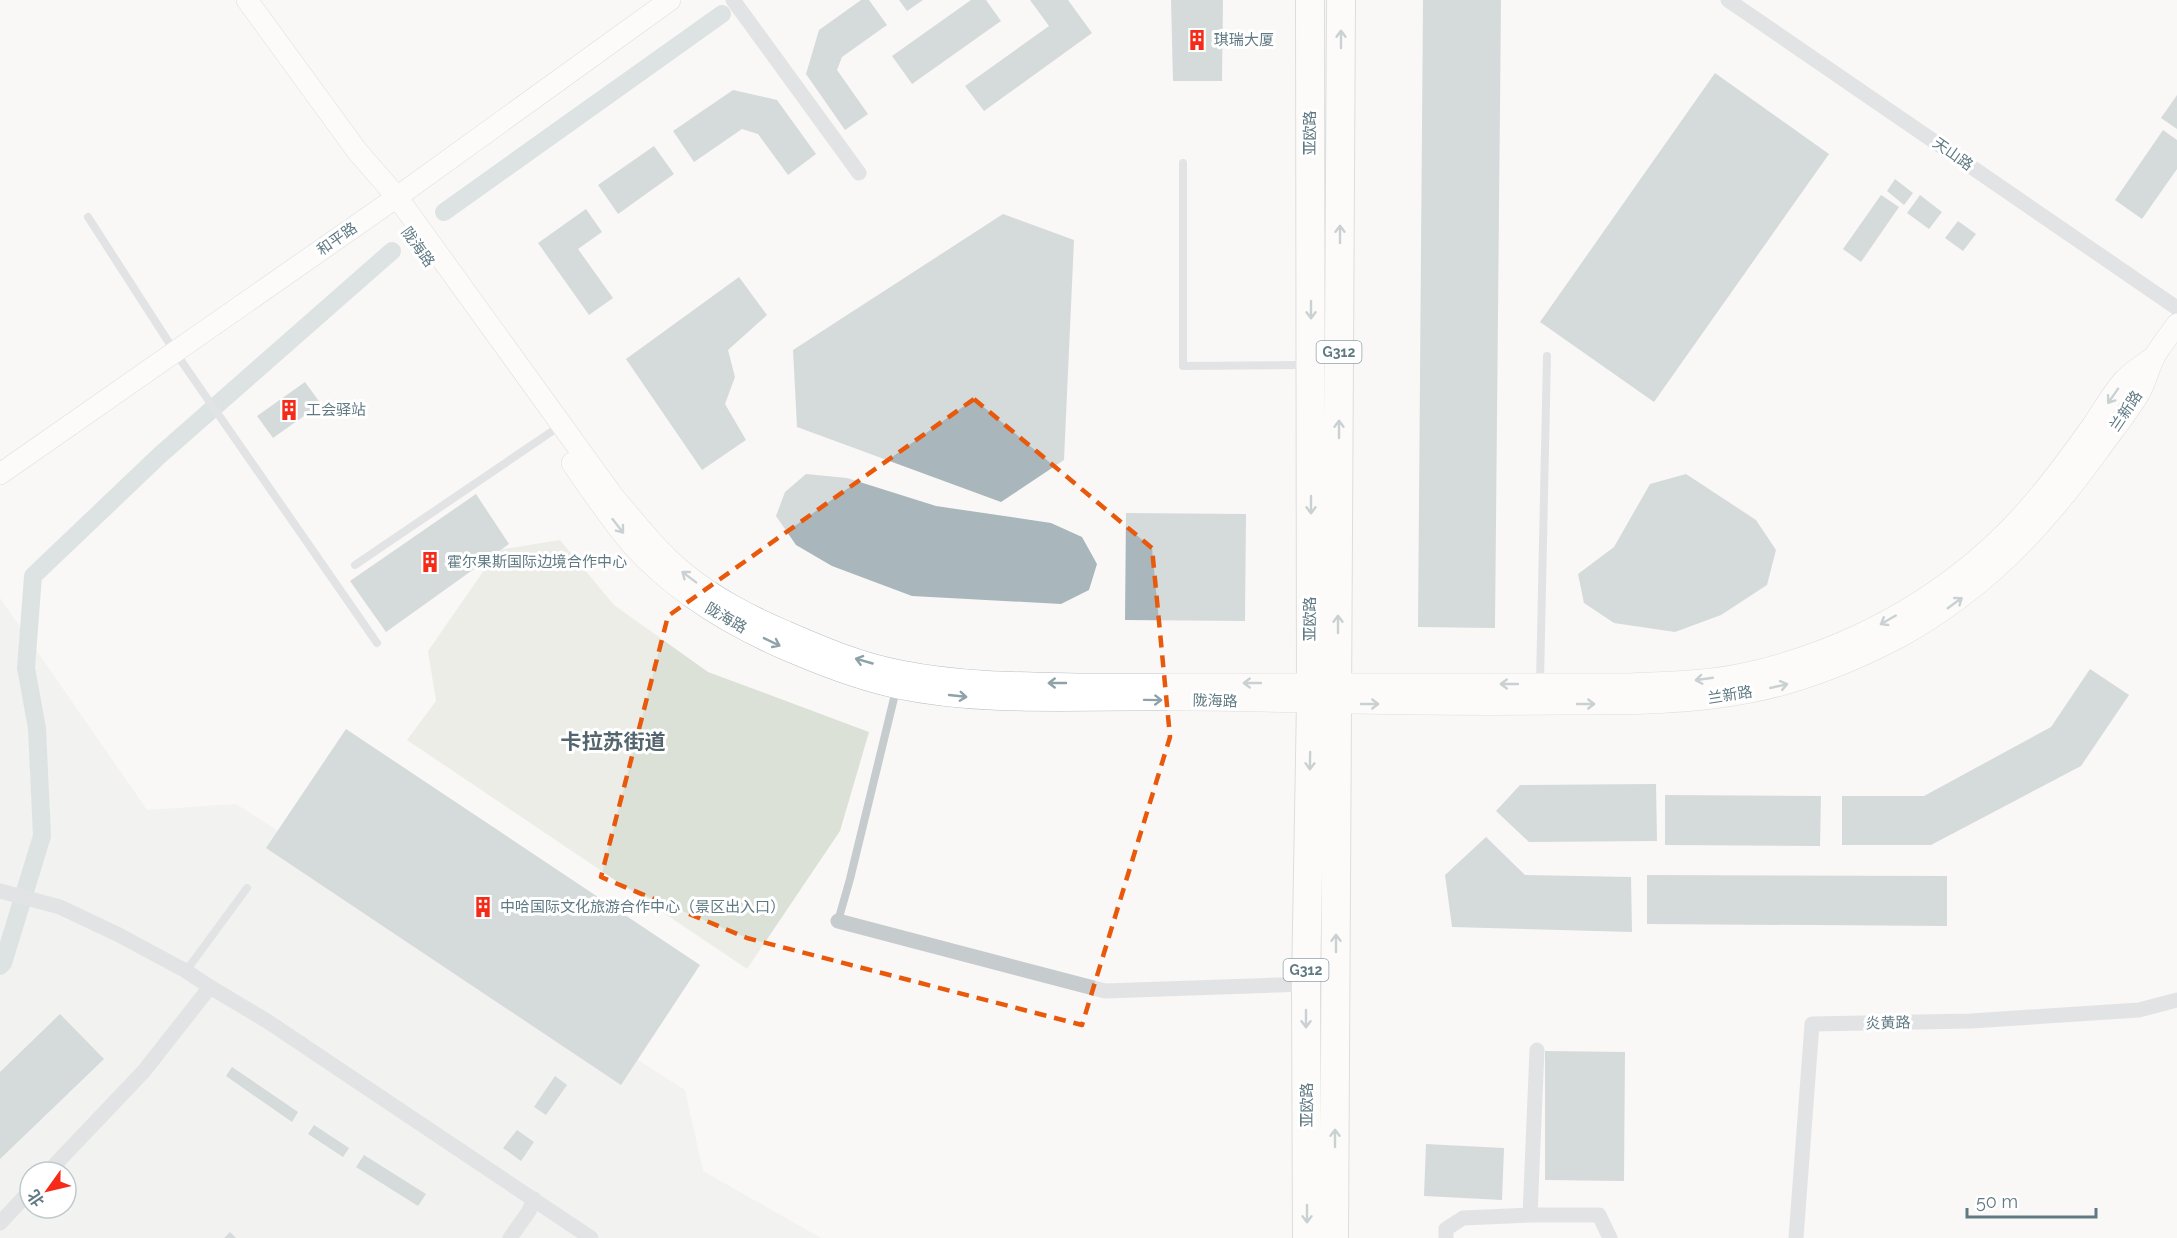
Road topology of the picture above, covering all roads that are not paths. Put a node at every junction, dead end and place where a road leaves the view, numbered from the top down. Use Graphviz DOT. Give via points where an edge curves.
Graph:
graph roads {
  1 [pos="247,0"];
  2 [pos="670,0"];
  3 [pos="733,0"];
  4 [pos="1310,0"];
  5 [pos="1341,0"];
  6 [pos="1728,0"];
  7 [pos="1184,164"];
  8 [pos="859,173"];
  9 [pos="392,201"];
  10 [pos="88,217"];
  11 [pos="2177,308"];
  12 [pos="2177,324"];
  13 [pos="175,352"];
  14 [pos="1547,356"];
  15 [pos="1311,366"];
  16 [pos="551,432"];
  17 [pos="0,474"];
  18 [pos="355,565"];
  19 [pos="376,643"];
  20 [pos="898,680"];
  21 [pos="1324,693"];
  22 [pos="1541,694"];
  23 [pos="247,888"];
  24 [pos="0,891"];
  25 [pos="838,921"];
  26 [pos="186,970"];
  27 [pos="1306,984"];
  28 [pos="210,987"];
  29 [pos="2177,1000"];
  30 [pos="1537,1050"];
  31 [pos="59,1160"];
  32 [pos="534,1199"];
  33 [pos="18,1204"];
  34 [pos="1530,1215"];
  35 [pos="0,1223"];
  36 [pos="510,1238"];
  37 [pos="591,1238"];
  38 [pos="1307,1238"];
  39 [pos="1334,1238"];
  40 [pos="1446,1238"];
  41 [pos="1610,1238"];
  42 [pos="1796,1238"];
  1 -- 9 [label="street, 陇海路"];
  2 -- 9 [label="street, 和平路"];
  3 -- 8 [label="street"];
  4 -- 15 [label="highway, 亚欧路 / G312, one-way"];
  21 -- 5 [label="highway, 亚欧路 / G312, one-way"];
  6 -- 11 [label="street, 天山路"];
  7 -- 15 [label="lane" via="1183,366"];
  9 -- 13 [label="street, 和平路"];
  9 -- 16 [label="street, 陇海路"];
  20 -- 9 [label="street, 陇海路, one-way" via="741,612 682,572 613,496"];
  10 -- 13 [label="lane"];
  12 -- 22 [label="street, 兰新路" via="2155,356 2140,393 2068,493 2012,554 1940,614 1800,681 1750,692 1695,701"];
  13 -- 17 [label="street, 和平路"];
  13 -- 19 [label="lane"];
  14 -- 22 [label="lane"];
  15 -- 21 [label="highway, 亚欧路 / G312, one-way"];
  16 -- 18 [label="lane"];
  16 -- 20 [label="street, 陇海路, one-way" via="633,546 676,586 732,623 800,656"];
  20 -- 21 [label="street, 陇海路"];
  20 -- 25 [label="lane"];
  21 -- 22 [label="street, 兰新路"];
  21 -- 27 [label="highway, 亚欧路 / G312, one-way"];
  39 -- 21 [label="highway, 亚欧路 / G312, one-way"];
  23 -- 26 [label="lane"];
  24 -- 26 [label="street" via="60,907"];
  25 -- 27 [label="street" via="1105,991"];
  26 -- 28 [label="street"];
  27 -- 38 [label="highway, 亚欧路 / G312, one-way"];
  28 -- 31 [label="street" via="144,1071"];
  28 -- 32 [label="street"];
  29 -- 42 [label="street, 炎黄路" via="2139,1010 2094,1013 1812,1024"];
  30 -- 34 [label="street"];
  32 -- 36 [label="street"];
  32 -- 37 [label="street"];
  33 -- 35 [label="street"];
  34 -- 40 [label="street" via="1463,1218 1446,1229"];
  34 -- 41 [label="street" via="1599,1215"];
}
